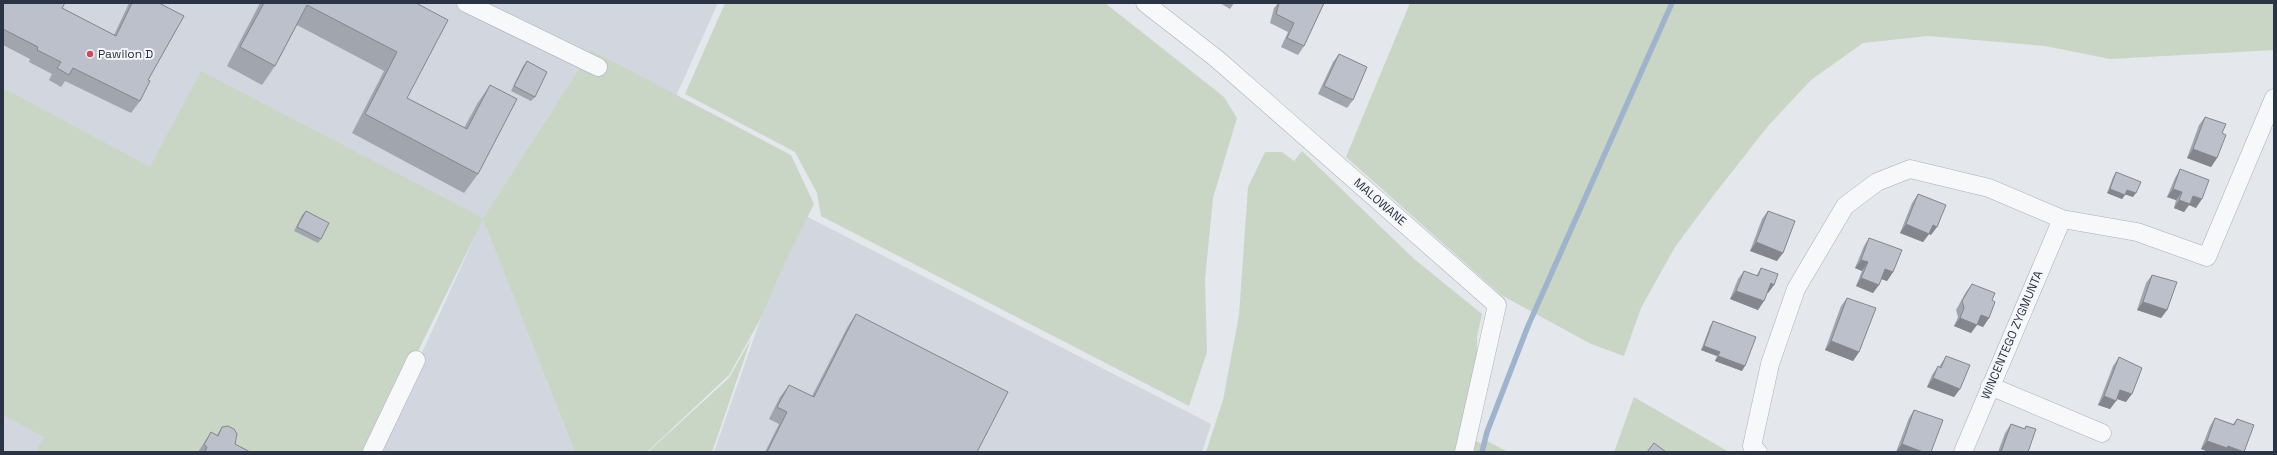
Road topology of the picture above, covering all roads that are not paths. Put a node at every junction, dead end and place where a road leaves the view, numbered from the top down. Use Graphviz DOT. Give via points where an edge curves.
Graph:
graph roads {
  1 [pos="466,3"];
  2 [pos="1145,3"];
  3 [pos="598,67"];
  4 [pos="2274,98"];
  5 [pos="2062,219"];
  6 [pos="416,360"];
  7 [pos="1990,386"];
  8 [pos="2102,433"];
  9 [pos="1755,449"];
  10 [pos="372,452"];
  11 [pos="1464,452"];
  12 [pos="1963,452"];
  1 -- 3 [label="street"];
  2 -- 11 [label="street, MALOWANE" via="1217,59 1497,305"];
  4 -- 5 [label="street" via="2207,258 2137,232"];
  5 -- 7 [label="street, WINCENTEGO ZYGMUNTA"];
  5 -- 9 [label="street" via="1989,188 1910,169 1877,182 1845,206 1796,289 1770,364"];
  6 -- 10 [label="street"];
  7 -- 8 [label="street"];
  7 -- 12 [label="street, WINCENTEGO ZYGMUNTA"];
}
